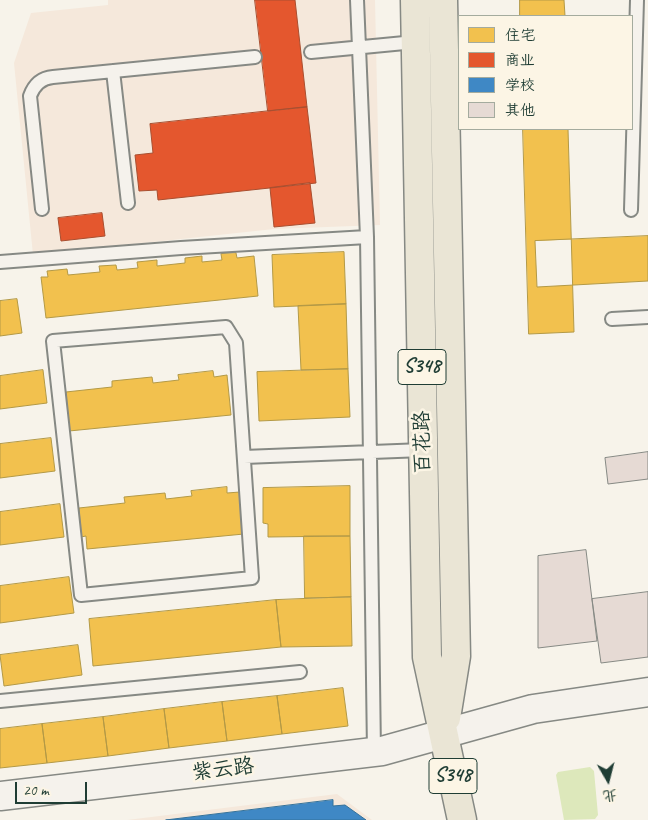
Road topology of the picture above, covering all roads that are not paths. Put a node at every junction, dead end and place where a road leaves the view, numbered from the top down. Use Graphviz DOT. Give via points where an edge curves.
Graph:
graph roads {
  1 [pos="357,0"];
  2 [pos="414,0"];
  3 [pos="444,0"];
  4 [pos="637,0"];
  5 [pos="415,42"];
  6 [pos="359,47"];
  7 [pos="311,52"];
  8 [pos="255,57"];
  9 [pos="113,71"];
  10 [pos="128,203"];
  11 [pos="42,209"];
  12 [pos="631,210"];
  13 [pos="367,236"];
  14 [pos="0,262"];
  15 [pos="648,317"];
  16 [pos="612,319"];
  17 [pos="423,450"];
  18 [pos="370,452"];
  19 [pos="244,457"];
  20 [pos="300,672"];
  21 [pos="648,692"];
  22 [pos="0,701"];
  23 [pos="444,732"];
  24 [pos="374,752"];
  25 [pos="0,796"];
  26 [pos="462,820"];
  1 -- 6 [label="lane"];
  2 -- 5 [label="main road, 百花路 / S348"];
  3 -- 23 [label="main road, 百花路 / S348" via="456,656"];
  4 -- 12 [label="lane"];
  5 -- 6 [label="lane"];
  5 -- 17 [label="main road, 百花路 / S348"];
  6 -- 7 [label="lane"];
  6 -- 13 [label="lane"];
  8 -- 9 [label="lane"];
  9 -- 10 [label="lane"];
  9 -- 11 [label="lane" via="47,78 32,90"];
  13 -- 14 [label="lane"];
  13 -- 18 [label="lane"];
  15 -- 16 [label="lane"];
  17 -- 18 [label="lane"];
  17 -- 23 [label="main road, 百花路 / S348" via="427,657"];
  18 -- 19 [label="lane"];
  18 -- 24 [label="lane"];
  19 -- 19 [label="lane" via="236,343 226,327 53,341 80,595 252,578"];
  20 -- 22 [label="lane"];
  21 -- 23 [label="street, 紫云路" via="533,709"];
  23 -- 24 [label="street, 紫云路"];
  23 -- 26 [label="main road, 百花路 / S348"];
  24 -- 25 [label="street, 紫云路"];
}
